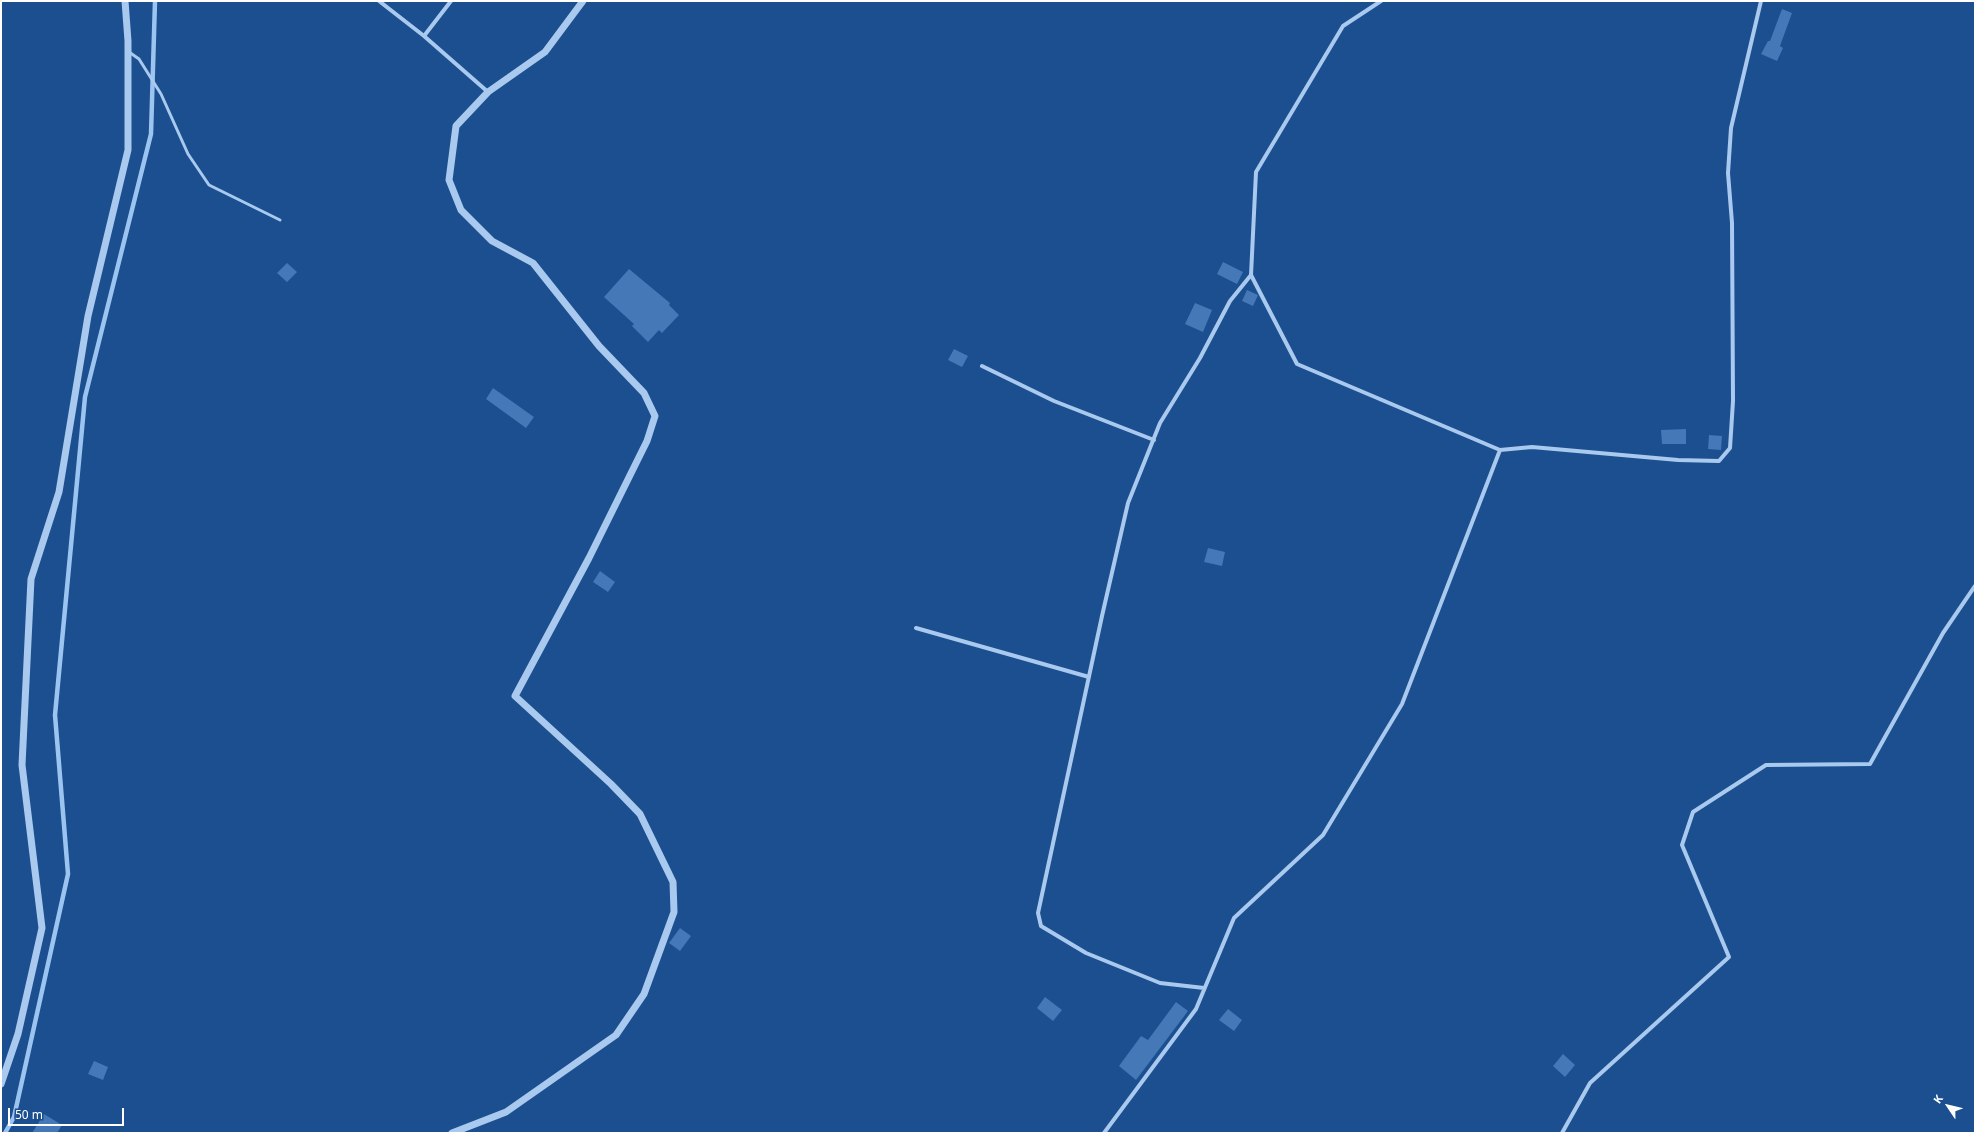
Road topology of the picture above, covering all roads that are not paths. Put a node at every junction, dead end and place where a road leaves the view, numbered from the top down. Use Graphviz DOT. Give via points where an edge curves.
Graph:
graph roads {
  1 [pos="125,1"];
  2 [pos="379,1"];
  3 [pos="451,1"];
  4 [pos="583,1"];
  5 [pos="1381,1"];
  6 [pos="1761,1"];
  7 [pos="424,36"];
  8 [pos="128,52"];
  9 [pos="488,92"];
  10 [pos="280,220"];
  11 [pos="1251,275"];
  12 [pos="982,366"];
  13 [pos="1154,440"];
  14 [pos="1500,450"];
  15 [pos="1975,586"];
  16 [pos="916,628"];
  17 [pos="1089,677"];
  18 [pos="1204,988"];
  19 [pos="1,1084"];
  20 [pos="452,1133"];
  21 [pos="1104,1133"];
  22 [pos="1562,1133"];
  1 -- 8 [label="street"];
  2 -- 7 [label="street"];
  3 -- 7 [label="street"];
  4 -- 9 [label="street" via="545,52"];
  5 -- 11 [label="street" via="1343,26 1256,172"];
  6 -- 14 [label="street" via="1731,128 1728,173 1734,307 1730,448 1719,461 1678,460 1532,447"];
  7 -- 9 [label="street"];
  8 -- 10 [label="lane" via="139,59 161,94 188,154 209,185"];
  8 -- 19 [label="street" via="128,150 88,316 59,492 31,579 22,765 42,928 18,1034"];
  9 -- 20 [label="street" via="456,126 449,180 461,210 492,241 533,263 599,346 644,393 655,416 647,441 589,558 515,696 640,814 673,882 674,912 644,994 616,1034 506,1112"];
  11 -- 13 [label="street" via="1230,301 1200,358 1160,423"];
  11 -- 14 [label="street" via="1297,364"];
  12 -- 13 [label="street" via="1054,400"];
  13 -- 17 [label="street" via="1128,503"];
  14 -- 18 [label="street" via="1402,704 1323,835 1234,918"];
  15 -- 22 [label="street" via="1943,633 1870,764 1766,765 1693,812 1682,845 1729,957 1590,1082"];
  16 -- 17 [label="street"];
  17 -- 18 [label="street" via="1038,913 1041,926 1086,953 1160,983"];
  18 -- 21 [label="street" via="1196,1009"];
}
